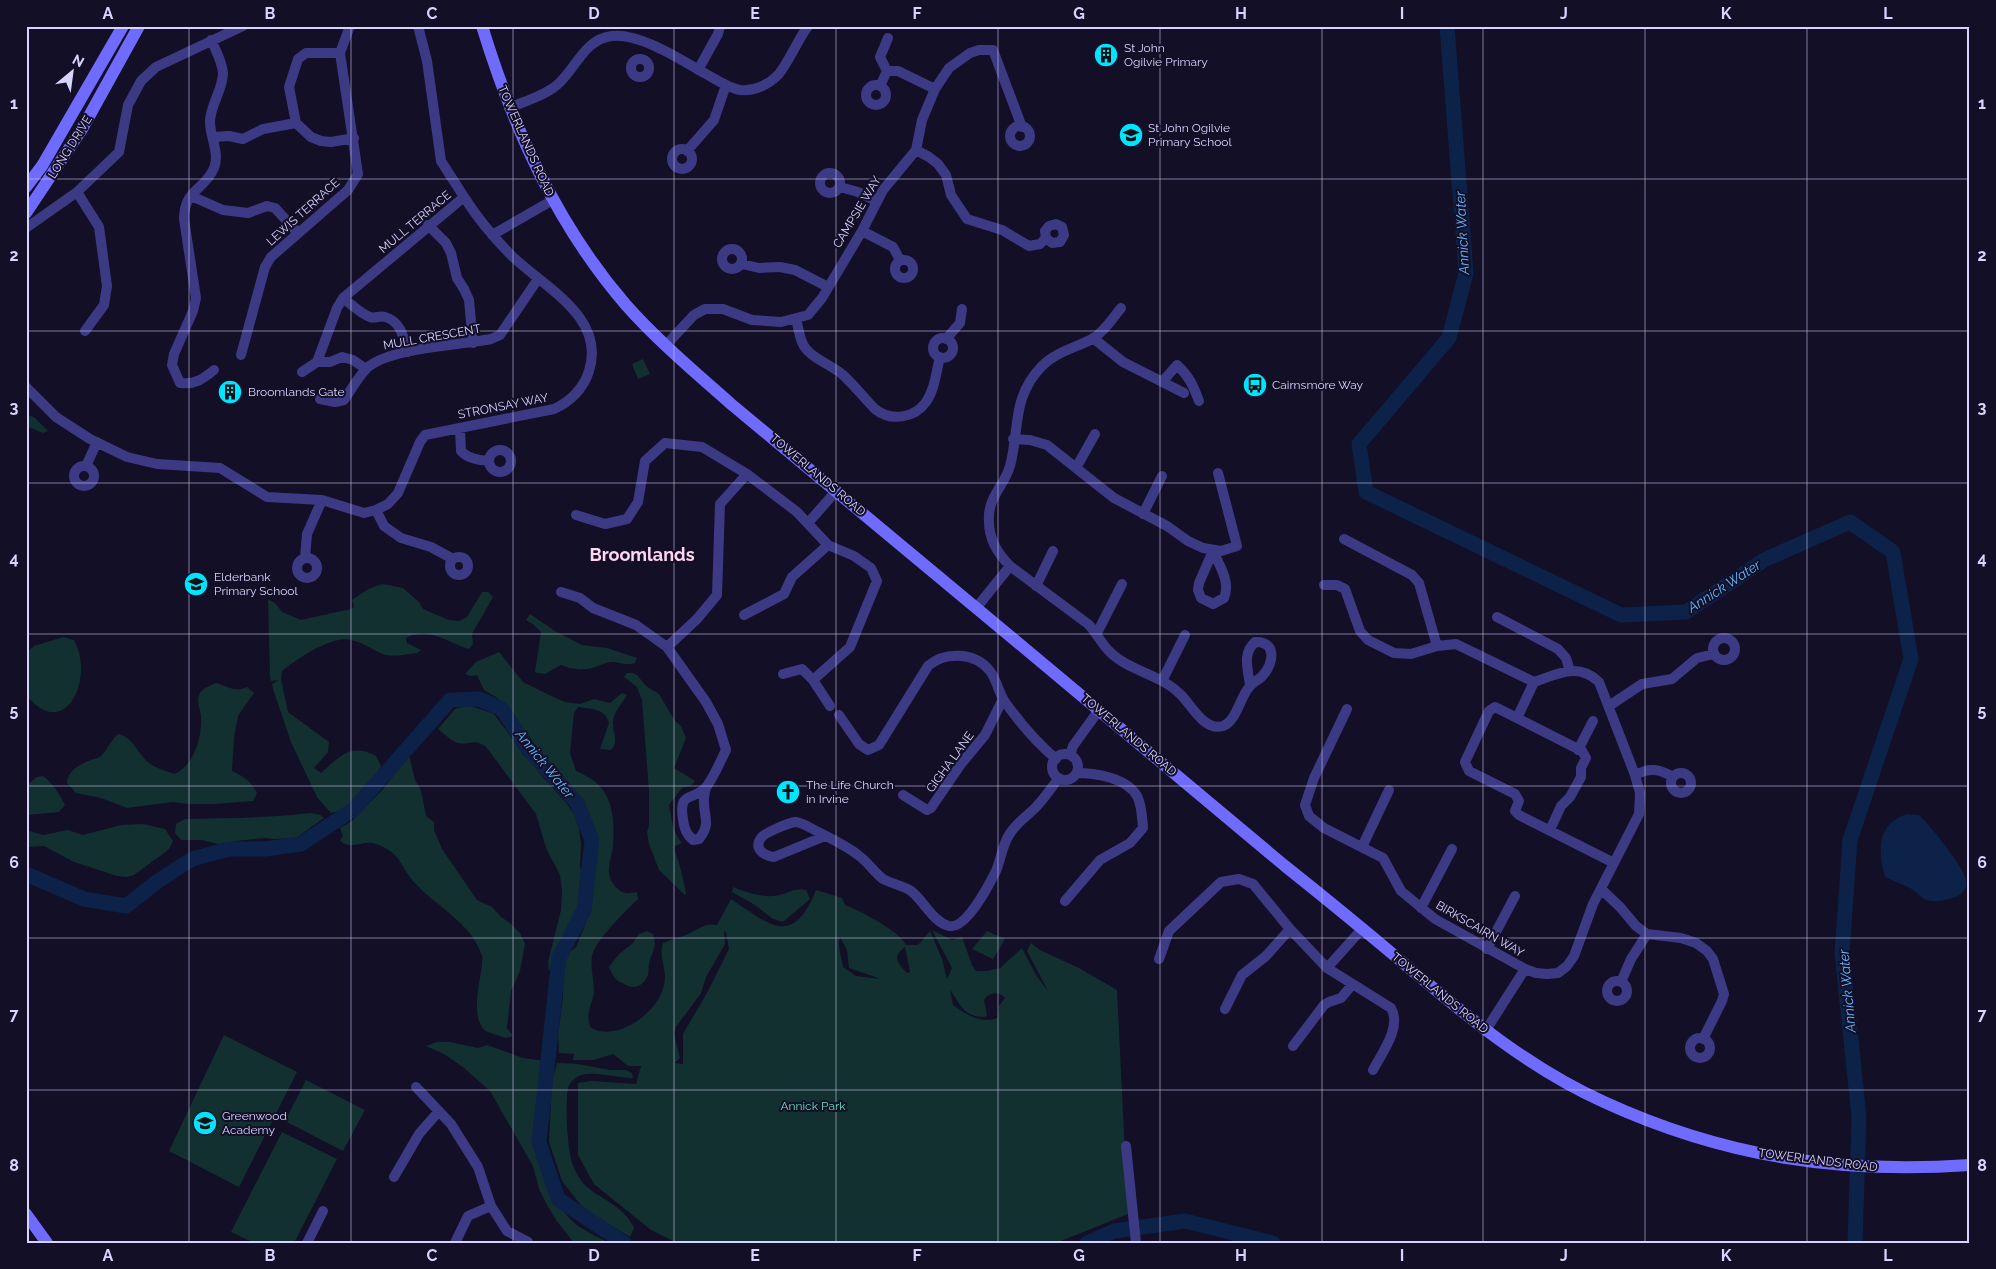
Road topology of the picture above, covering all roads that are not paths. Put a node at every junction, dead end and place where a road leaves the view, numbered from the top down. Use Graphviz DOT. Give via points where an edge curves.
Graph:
graph roads {
  1 [pos="123,26"];
  2 [pos="139,26"];
  3 [pos="243,26"];
  4 [pos="350,26"];
  5 [pos="418,26"];
  6 [pos="482,26"];
  7 [pos="720,26"];
  8 [pos="808,26"];
  9 [pos="625,31"];
  10 [pos="888,38"];
  11 [pos="211,40"];
  12 [pos="651,45"];
  13 [pos="340,52"];
  14 [pos="643,59"];
  15 [pos="698,70"];
  16 [pos="887,71"];
  17 [pos="726,85"];
  18 [pos="880,86"];
  19 [pos="935,89"];
  20 [pos="509,108"];
  21 [pos="296,123"];
  22 [pos="1022,127"];
  23 [pos="213,137"];
  24 [pos="354,138"];
  25 [pos="916,150"];
  26 [pos="687,151"];
  27 [pos="26,187"];
  28 [pos="840,187"];
  29 [pos="77,192"];
  30 [pos="191,196"];
  31 [pos="464,198"];
  32 [pos="553,200"];
  33 [pos="876,201"];
  34 [pos="26,213"];
  35 [pos="428,225"];
  36 [pos="26,228"];
  37 [pos="862,231"];
  38 [pos="298,233"];
  39 [pos="492,235"];
  40 [pos="1046,238"];
  41 [pos="900,260"];
  42 [pos="742,264"];
  43 [pos="538,279"];
  44 [pos="828,287"];
  45 [pos="344,298"];
  46 [pos="1121,308"];
  47 [pos="962,309"];
  48 [pos="796,319"];
  49 [pos="85,330"];
  50 [pos="1093,338"];
  51 [pos="473,343"];
  52 [pos="666,346"];
  53 [pos="408,352"];
  54 [pos="241,355"];
  55 [pos="317,362"];
  56 [pos="366,369"];
  57 [pos="214,370"];
  58 [pos="302,372"];
  59 [pos="1162,382"];
  60 [pos="26,387"];
  61 [pos="1184,394"];
  62 [pos="320,399"];
  63 [pos="1199,401"];
  64 [pos="460,428"];
  65 [pos="1095,434"];
  66 [pos="1013,438"];
  67 [pos="97,442"];
  68 [pos="489,461"];
  69 [pos="86,466"];
  70 [pos="1076,468"];
  71 [pos="1218,473"];
  72 [pos="747,474"];
  73 [pos="1162,476"];
  74 [pos="836,490"];
  75 [pos="322,500"];
  76 [pos="376,510"];
  77 [pos="1142,514"];
  78 [pos="576,515"];
  79 [pos="808,523"];
  80 [pos="1344,539"];
  81 [pos="828,545"];
  82 [pos="1053,551"];
  83 [pos="1213,551"];
  84 [pos="305,558"];
  85 [pos="453,559"];
  86 [pos="1010,566"];
  87 [pos="1122,584"];
  88 [pos="1324,585"];
  89 [pos="1036,586"];
  90 [pos="561,592"];
  91 [pos="977,608"];
  92 [pos="744,615"];
  93 [pos="1497,617"];
  94 [pos="1097,633"];
  95 [pos="1185,635"];
  96 [pos="667,646"];
  97 [pos="1437,646"];
  98 [pos="1714,654"];
  99 [pos="1570,671"];
  100 [pos="783,674"];
  101 [pos="812,680"];
  102 [pos="1162,681"];
  103 [pos="1534,682"];
  104 [pos="1250,684"];
  105 [pos="1003,699"];
  106 [pos="830,706"];
  107 [pos="1609,706"];
  108 [pos="1348,709"];
  109 [pos="1100,710"];
  110 [pos="840,715"];
  111 [pos="1517,718"];
  112 [pos="1593,721"];
  113 [pos="1581,752"];
  114 [pos="1070,755"];
  115 [pos="1056,759"];
  116 [pos="1077,773"];
  117 [pos="1636,775"];
  118 [pos="1673,777"];
  119 [pos="1059,778"];
  120 [pos="706,787"];
  121 [pos="1389,790"];
  122 [pos="903,795"];
  123 [pos="1550,830"];
  124 [pos="825,836"];
  125 [pos="1362,847"];
  126 [pos="1452,849"];
  127 [pos="1614,863"];
  128 [pos="1601,890"];
  129 [pos="1515,896"];
  130 [pos="1065,901"];
  131 [pos="1420,908"];
  132 [pos="1290,929"];
  133 [pos="1362,929"];
  134 [pos="1647,934"];
  135 [pos="1487,949"];
  136 [pos="1159,959"];
  137 [pos="1327,968"];
  138 [pos="1525,969"];
  139 [pos="1621,982"];
  140 [pos="1352,985"];
  141 [pos="1225,1009"];
  142 [pos="1486,1030"];
  143 [pos="1703,1039"];
  144 [pos="1294,1046"];
  145 [pos="1373,1070"];
  146 [pos="416,1087"];
  147 [pos="439,1111"];
  148 [pos="1126,1146"];
  149 [pos="1970,1165"];
  150 [pos="394,1177"];
  151 [pos="491,1206"];
  152 [pos="323,1211"];
  153 [pos="26,1214"];
  154 [pos="528,1242"];
  155 [pos="1136,1242"];
  156 [pos="47,1243"];
  157 [pos="307,1243"];
  158 [pos="455,1243"];
  1 -- 27 [label="street, LONG DRIVE" via="42,166"];
  2 -- 34 [label="street, LONG DRIVE" via="82,129"];
  3 -- 11 [label="street"];
  4 -- 13 [label="street"];
  5 -- 31 [label="street, MULL TERRACE" via="427,61 441,161"];
  6 -- 20 [label="street, TOWERLANDS ROAD"];
  7 -- 15 [label="street"];
  8 -- 17 [label="street" via="777,75 762,86 740,90"];
  9 -- 12 [label="street"];
  9 -- 20 [label="street" via="596,41 582,53 558,85 547,93"];
  10 -- 16 [label="street" via="880,57"];
  11 -- 23 [label="street" via="223,73 212,105 210,123"];
  11 -- 29 [label="street" via="156,67 141,81 128,105 119,152"];
  12 -- 14 [label="street"];
  12 -- 15 [label="street"];
  13 -- 21 [label="street" via="306,53 298,60 289,88"];
  13 -- 24 [label="street, LEWIS TERRACE"];
  15 -- 17 [label="street"];
  16 -- 18 [label="street"];
  16 -- 19 [label="street" via="898,71"];
  17 -- 26 [label="street" via="714,120"];
  19 -- 22 [label="street, CAMPSIE WAY" via="949,68 963,58 979,50 993,50"];
  19 -- 25 [label="street, CAMPSIE WAY" via="922,120"];
  20 -- 32 [label="street, TOWERLANDS ROAD"];
  21 -- 23 [label="street" via="263,129 243,139"];
  21 -- 24 [label="street" via="311,137 321,141"];
  23 -- 30 [label="street" via="215,166"];
  24 -- 38 [label="street, LEWIS TERRACE" via="358,174 354,182"];
  25 -- 33 [label="street, CAMPSIE WAY"];
  25 -- 40 [label="street" via="938,164 946,175 951,195 968,219 1002,230 1030,246 1040,244"];
  28 -- 33 [label="street"];
  29 -- 36 [label="street"];
  29 -- 49 [label="street" via="99,227 107,286 104,305"];
  30 -- 38 [label="street" via="223,210 248,213 267,206 275,208"];
  30 -- 57 [label="street" via="184,207 184,219 196,298 194,311 172,365 180,383 200,381"];
  31 -- 35 [label="street, MULL TERRACE"];
  31 -- 39 [label="street, STRONSAY WAY"];
  32 -- 39 [label="street"];
  32 -- 52 [label="street, TOWERLANDS ROAD" via="601,274"];
  33 -- 37 [label="street, CAMPSIE WAY"];
  35 -- 45 [label="street, MULL TERRACE"];
  35 -- 51 [label="street" via="446,243 457,278 469,300"];
  37 -- 41 [label="street" via="893,247"];
  37 -- 44 [label="street, CAMPSIE WAY"];
  38 -- 54 [label="street, LEWIS TERRACE" via="271,257 265,267"];
  39 -- 43 [label="street, STRONSAY WAY"];
  42 -- 44 [label="street" via="795,270"];
  43 -- 51 [label="street, MULL CRESCENT" via="500,335"];
  43 -- 64 [label="street, STRONSAY WAY" via="578,314 587,328 594,350 588,376 574,396 554,409"];
  44 -- 48 [label="street, CAMPSIE WAY" via="808,315"];
  45 -- 53 [label="street" via="369,317 384,316 393,320 402,331"];
  45 -- 55 [label="street, MULL TERRACE" via="337,308"];
  46 -- 50 [label="street"];
  47 -- 48 [label="street" via="960,323 946,339 938,339 934,344 934,353 940,357 926,403 899,418 877,410 844,375 810,353 802,343"];
  48 -- 52 [label="street, CAMPSIE WAY" via="781,322 752,320 723,308 705,309 694,315"];
  50 -- 59 [label="street" via="1123,362"];
  50 -- 66 [label="street" via="1042,366 1028,384 1020,403"];
  51 -- 53 [label="street, MULL CRESCENT"];
  52 -- 74 [label="street, TOWERLANDS ROAD"];
  53 -- 56 [label="street, MULL CRESCENT" via="377,360"];
  55 -- 56 [label="street" via="330,362 342,357"];
  55 -- 58 [label="street"];
  56 -- 62 [label="street, MULL CRESCENT" via="344,400"];
  59 -- 61 [label="street"];
  59 -- 63 [label="street" via="1176,365 1192,381"];
  60 -- 67 [label="street" via="56,417"];
  64 -- 68 [label="street" via="463,454"];
  64 -- 76 [label="street, STRONSAY WAY" via="425,435 398,493 388,504"];
  65 -- 70 [label="street"];
  66 -- 70 [label="street" via="1047,445"];
  66 -- 86 [label="street" via="1010,465 994,493 988,517 992,540"];
  67 -- 69 [label="street"];
  67 -- 75 [label="street" via="127,457 157,464 220,468 267,498"];
  70 -- 77 [label="street" via="1114,498"];
  71 -- 83 [label="street" via="1237,546"];
  72 -- 78 [label="street" via="702,447 665,443 645,461 638,502 627,519 605,524"];
  72 -- 79 [label="street"];
  72 -- 96 [label="street" via="720,504 717,595 698,619"];
  73 -- 77 [label="street"];
  74 -- 79 [label="street"];
  74 -- 91 [label="street, TOWERLANDS ROAD"];
  75 -- 76 [label="street" via="364,513"];
  75 -- 84 [label="street" via="307,534"];
  76 -- 85 [label="street" via="384,526 401,538 431,547"];
  77 -- 83 [label="street" via="1188,541"];
  79 -- 81 [label="street"];
  80 -- 97 [label="street" via="1412,575 1419,583"];
  81 -- 92 [label="street" via="792,577 784,594"];
  81 -- 101 [label="street" via="854,556 871,568 877,582 850,647"];
  82 -- 89 [label="street"];
  83 -- 83 [label="street" via="1227,589 1224,598 1213,604 1201,598 1198,590"];
  86 -- 89 [label="street"];
  86 -- 91 [label="street"];
  87 -- 94 [label="street"];
  88 -- 97 [label="street" via="1346,589 1360,631 1368,640 1394,654 1411,654"];
  89 -- 94 [label="street"];
  90 -- 96 [label="street" via="636,625"];
  91 -- 109 [label="street, TOWERLANDS ROAD"];
  93 -- 99 [label="street" via="1558,649 1566,658"];
  94 -- 102 [label="street" via="1108,650"];
  95 -- 102 [label="street"];
  96 -- 120 [label="street" via="710,709 726,750"];
  97 -- 103 [label="street" via="1456,644"];
  98 -- 107 [label="street" via="1697,658 1672,679 1642,684"];
  99 -- 103 [label="street"];
  99 -- 107 [label="street, BIRKSCAIRN WAY" via="1591,675 1599,682"];
  100 -- 101 [label="street" via="802,669"];
  101 -- 106 [label="street"];
  102 -- 104 [label="street" via="1180,693 1199,718 1216,727 1230,721"];
  103 -- 111 [label="street"];
  105 -- 110 [label="street" via="989,670 975,659 958,656 939,658 928,666 879,745 868,750 859,744"];
  105 -- 115 [label="street" via="1030,735"];
  105 -- 122 [label="street, GIGHA LANE" via="985,735 931,808 927,810"];
  107 -- 117 [label="street, BIRKSCAIRN WAY"];
  108 -- 125 [label="street, BIRKSCAIRN WAY" via="1314,778 1305,805 1309,816 1324,828"];
  109 -- 114 [label="street"];
  109 -- 133 [label="street, TOWERLANDS ROAD"];
  111 -- 113 [label="street"];
  111 -- 123 [label="street" via="1495,707 1489,711 1465,766 1515,794 1519,801 1515,811"];
  112 -- 113 [label="street"];
  113 -- 123 [label="street" via="1586,758 1581,777 1561,806"];
  114 -- 115 [label="street"];
  114 -- 116 [label="street" via="1077,762"];
  115 -- 119 [label="street" via="1053,769"];
  116 -- 119 [label="street" via="1069,780"];
  116 -- 130 [label="street" via="1092,773 1120,781 1132,790 1138,797 1144,828 1130,843 1100,860"];
  117 -- 118 [label="street" via="1650,769 1661,770"];
  117 -- 127 [label="street, BIRKSCAIRN WAY" via="1640,814"];
  119 -- 124 [label="street" via="1009,834 981,899 956,926 950,927 939,921 912,892 880,877 860,856"];
  120 -- 120 [label="street" via="704,801 708,821 704,834 693,840 684,829 681,804 685,798"];
  121 -- 125 [label="street"];
  123 -- 127 [label="street"];
  124 -- 124 [label="street" via="794,822 761,836 758,843 764,854 774,857"];
  125 -- 131 [label="street, BIRKSCAIRN WAY" via="1383,858 1401,892"];
  126 -- 131 [label="street"];
  127 -- 128 [label="street, BIRKSCAIRN WAY"];
  128 -- 134 [label="street"];
  128 -- 138 [label="street, BIRKSCAIRN WAY" via="1567,966 1547,974"];
  129 -- 135 [label="street"];
  131 -- 135 [label="street, BIRKSCAIRN WAY"];
  132 -- 136 [label="street" via="1253,884 1240,879 1221,882 1169,931"];
  132 -- 137 [label="street"];
  132 -- 141 [label="street" via="1266,956 1242,975"];
  133 -- 137 [label="street"];
  133 -- 142 [label="street, TOWERLANDS ROAD"];
  134 -- 139 [label="street"];
  134 -- 143 [label="street" via="1696,943 1713,958 1724,994"];
  135 -- 138 [label="street, BIRKSCAIRN WAY"];
  137 -- 140 [label="street"];
  138 -- 142 [label="street"];
  140 -- 144 [label="street" via="1341,998 1324,1005"];
  140 -- 145 [label="street" via="1386,1004 1394,1013 1392,1032"];
  142 -- 149 [label="street, TOWERLANDS ROAD" via="1559,1079 1602,1101 1688,1136 1758,1154 1834,1164 1886,1168"];
  146 -- 147 [label="street"];
  147 -- 150 [label="street" via="419,1134"];
  147 -- 151 [label="street" via="478,1167"];
  148 -- 155 [label="street"];
  151 -- 154 [label="street" via="507,1231"];
  151 -- 158 [label="street" via="468,1216"];
  152 -- 157 [label="street"];
  153 -- 156 [label="street"];
}
